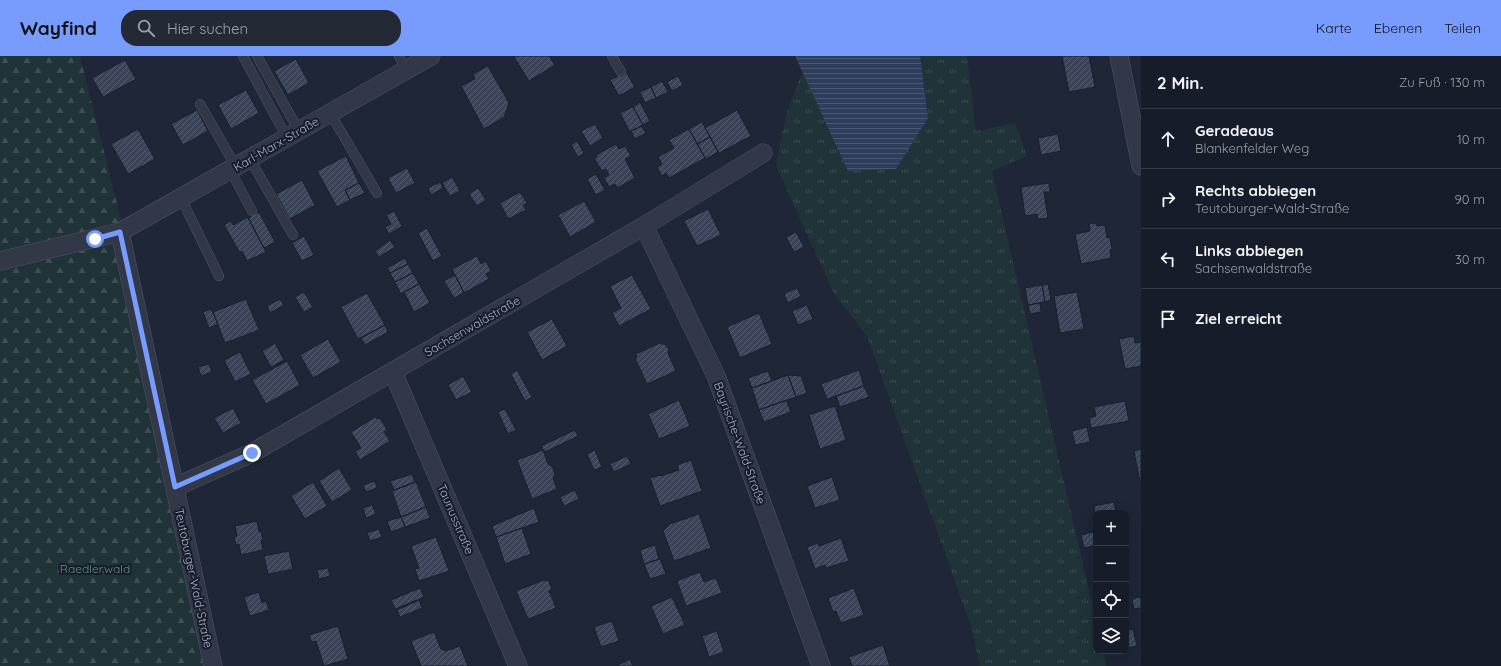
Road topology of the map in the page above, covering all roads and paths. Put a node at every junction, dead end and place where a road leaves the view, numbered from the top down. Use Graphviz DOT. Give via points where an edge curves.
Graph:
graph roads {
  1 [pos="243,56"];
  2 [pos="257,56"];
  3 [pos="431,56"];
  4 [pos="612,56"];
  5 [pos="1119,56"];
  6 [pos="402,63"];
  7 [pos="621,72"];
  8 [pos="200,104"];
  9 [pos="330,113"];
  10 [pos="293,134"];
  11 [pos="763,153"];
  12 [pos="239,165"];
  13 [pos="1141,166"];
  14 [pos="377,193"];
  15 [pos="181,198"];
  16 [pos="252,211"];
  17 [pos="644,226"];
  18 [pos="120,232"];
  19 [pos="293,235"];
  20 [pos="0,261"];
  21 [pos="219,276"];
  22 [pos="393,372"];
  23 [pos="175,487"];
  24 [pos="213,666"];
  25 [pos="518,666"];
  26 [pos="821,666"];
  1 -- 10 [label="lane"];
  2 -- 10 [label="lane"];
  3 -- 6 [label="street, Karl-Marx-Straße"];
  4 -- 7 [label="lane"];
  5 -- 13 [label="street"];
  6 -- 9 [label="street, Karl-Marx-Straße"];
  8 -- 12 [label="lane"];
  9 -- 10 [label="street, Karl-Marx-Straße"];
  9 -- 14 [label="lane"];
  10 -- 12 [label="street, Karl-Marx-Straße"];
  11 -- 17 [label="street, Sachsenwaldstraße"];
  12 -- 15 [label="street, Karl-Marx-Straße"];
  12 -- 16 [label="lane"];
  12 -- 19 [label="lane"];
  15 -- 18 [label="street, Karl-Marx-Straße"];
  15 -- 21 [label="lane"];
  17 -- 22 [label="street, Sachsenwaldstraße"];
  17 -- 26 [label="street, Bayrische-Wald-Straße" via="716,376"];
  18 -- 20 [label="street, Karl-Marx-Straße"];
  18 -- 23 [label="street, Teutoburger-Wald-Straße"];
  22 -- 23 [label="street, Sachsenwaldstraße" via="252,453"];
  22 -- 25 [label="street, Taunusstraße"];
  23 -- 24 [label="street, Teutoburger-Wald-Straße"];
}
